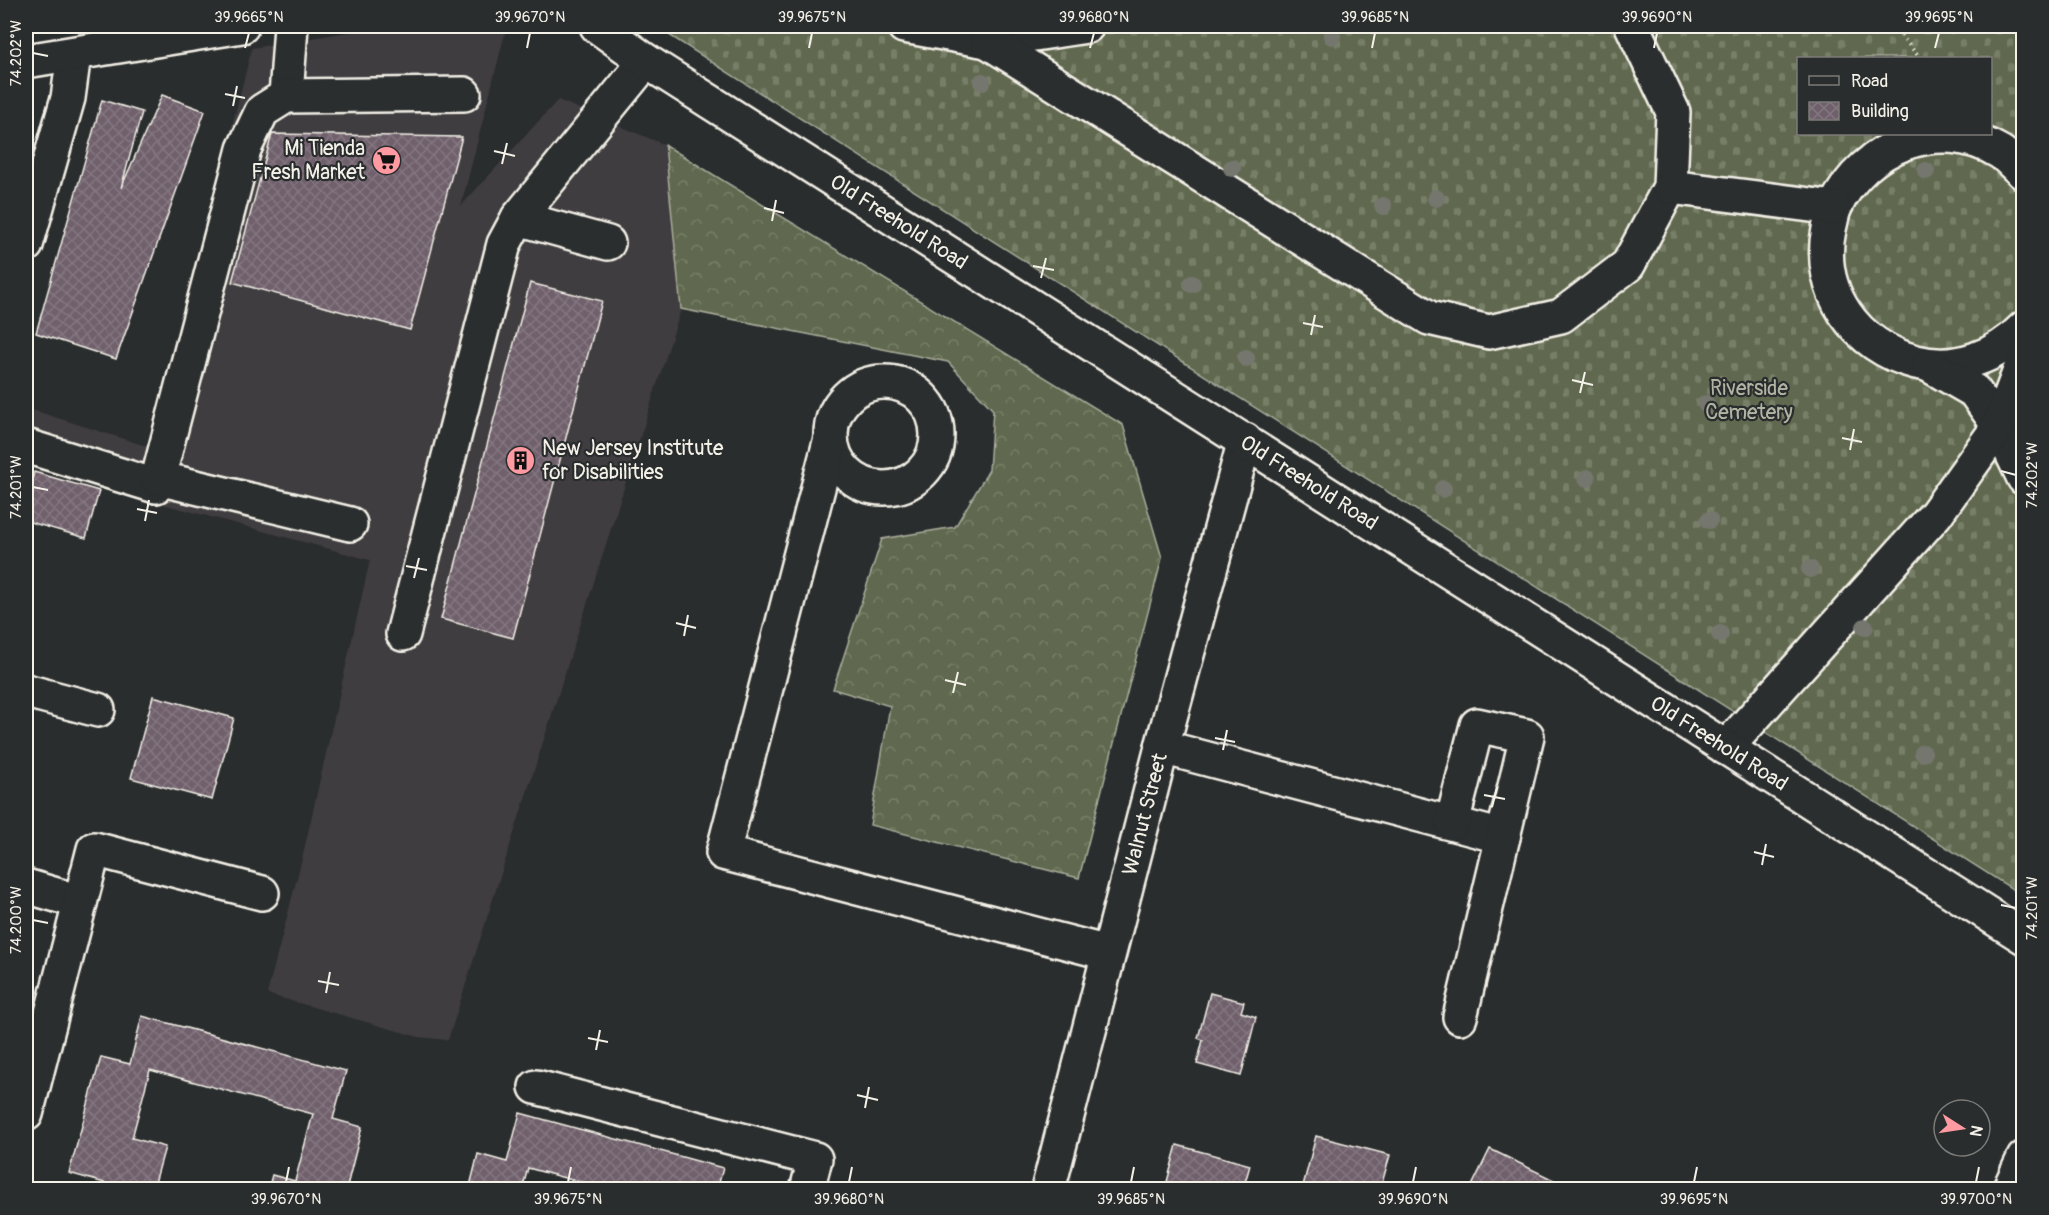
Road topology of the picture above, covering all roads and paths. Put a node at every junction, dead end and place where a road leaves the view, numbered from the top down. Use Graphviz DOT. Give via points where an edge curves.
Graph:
graph roads {
  1 [pos="242,26"];
  2 [pos="291,26"];
  3 [pos="597,26"];
  4 [pos="904,26"];
  5 [pos="1087,26"];
  6 [pos="1632,26"];
  7 [pos="1893,26"];
  8 [pos="987,41"];
  9 [pos="74,54"];
  10 [pos="1919,57"];
  11 [pos="26,61"];
  12 [pos="646,61"];
  13 [pos="464,93"];
  14 [pos="286,96"];
  15 [pos="2024,173"];
  16 [pos="1670,187"];
  17 [pos="1834,208"];
  18 [pos="518,218"];
  19 [pos="608,243"];
  20 [pos="26,245"];
  21 [pos="2024,328"];
  22 [pos="2024,360"];
  23 [pos="1929,365"];
  24 [pos="1999,426"];
  25 [pos="831,438"];
  26 [pos="1245,440"];
  27 [pos="26,446"];
  28 [pos="158,478"];
  29 [pos="2024,478"];
  30 [pos="350,525"];
  31 [pos="403,634"];
  32 [pos="26,691"];
  33 [pos="98,710"];
  34 [pos="1162,747"];
  35 [pos="1726,748"];
  36 [pos="1452,823"];
  37 [pos="1503,837"];
  38 [pos="26,886"];
  39 [pos="262,893"];
  40 [pos="80,902"];
  41 [pos="2024,937"];
  42 [pos="1108,953"];
  43 [pos="1460,1017"];
  44 [pos="536,1087"];
  45 [pos="26,1114"];
  46 [pos="2024,1158"];
  47 [pos="807,1190"];
  48 [pos="1048,1190"];
  49 [pos="2009,1190"];
  1 -- 9 [label="street"];
  2 -- 14 [label="street"];
  3 -- 12 [label="street, Old Freehold Road"];
  4 -- 8 [label="street"];
  5 -- 8 [label="street"];
  6 -- 16 [label="street" via="1673,112"];
  7 -- 10 [label="path"];
  8 -- 16 [label="street" via="1430,318 1489,332 1561,316 1628,265"];
  9 -- 11 [label="street"];
  9 -- 20 [label="street" via="68,98"];
  12 -- 18 [label="street"];
  12 -- 26 [label="street, Old Freehold Road"];
  13 -- 14 [label="street"];
  14 -- 28 [label="street" via="262,111 244,149"];
  15 -- 17 [label="street" via="1999,152 1962,138 1923,137 1886,150 1854,174"];
  16 -- 17 [label="street"];
  17 -- 23 [label="street" via="1825,247 1829,281 1844,313 1866,339 1895,357"];
  18 -- 19 [label="street"];
  18 -- 31 [label="street" via="504,244"];
  21 -- 23 [label="street" via="1986,356 1958,365"];
  22 -- 24 [label="street"];
  23 -- 24 [label="street" via="1974,391"];
  24 -- 29 [label="street"];
  24 -- 35 [label="street" via="1936,514"];
  25 -- 42 [label="street" via="723,853"];
  26 -- 34 [label="street, Walnut Street"];
  26 -- 35 [label="street, Old Freehold Road"];
  27 -- 28 [label="street" via="156,486"];
  28 -- 30 [label="street"];
  32 -- 33 [label="street"];
  34 -- 36 [label="street"];
  34 -- 42 [label="street, Walnut Street"];
  35 -- 41 [label="street, Old Freehold Road"];
  36 -- 37 [label="street"];
  36 -- 37 [label="street" via="1477,725 1527,736"];
  37 -- 43 [label="street"];
  38 -- 40 [label="street"];
  39 -- 40 [label="street" via="94,849"];
  40 -- 45 [label="street"];
  42 -- 48 [label="street, Walnut Street"];
  44 -- 47 [label="street" via="815,1159"];
  46 -- 49 [label="street"];
}
